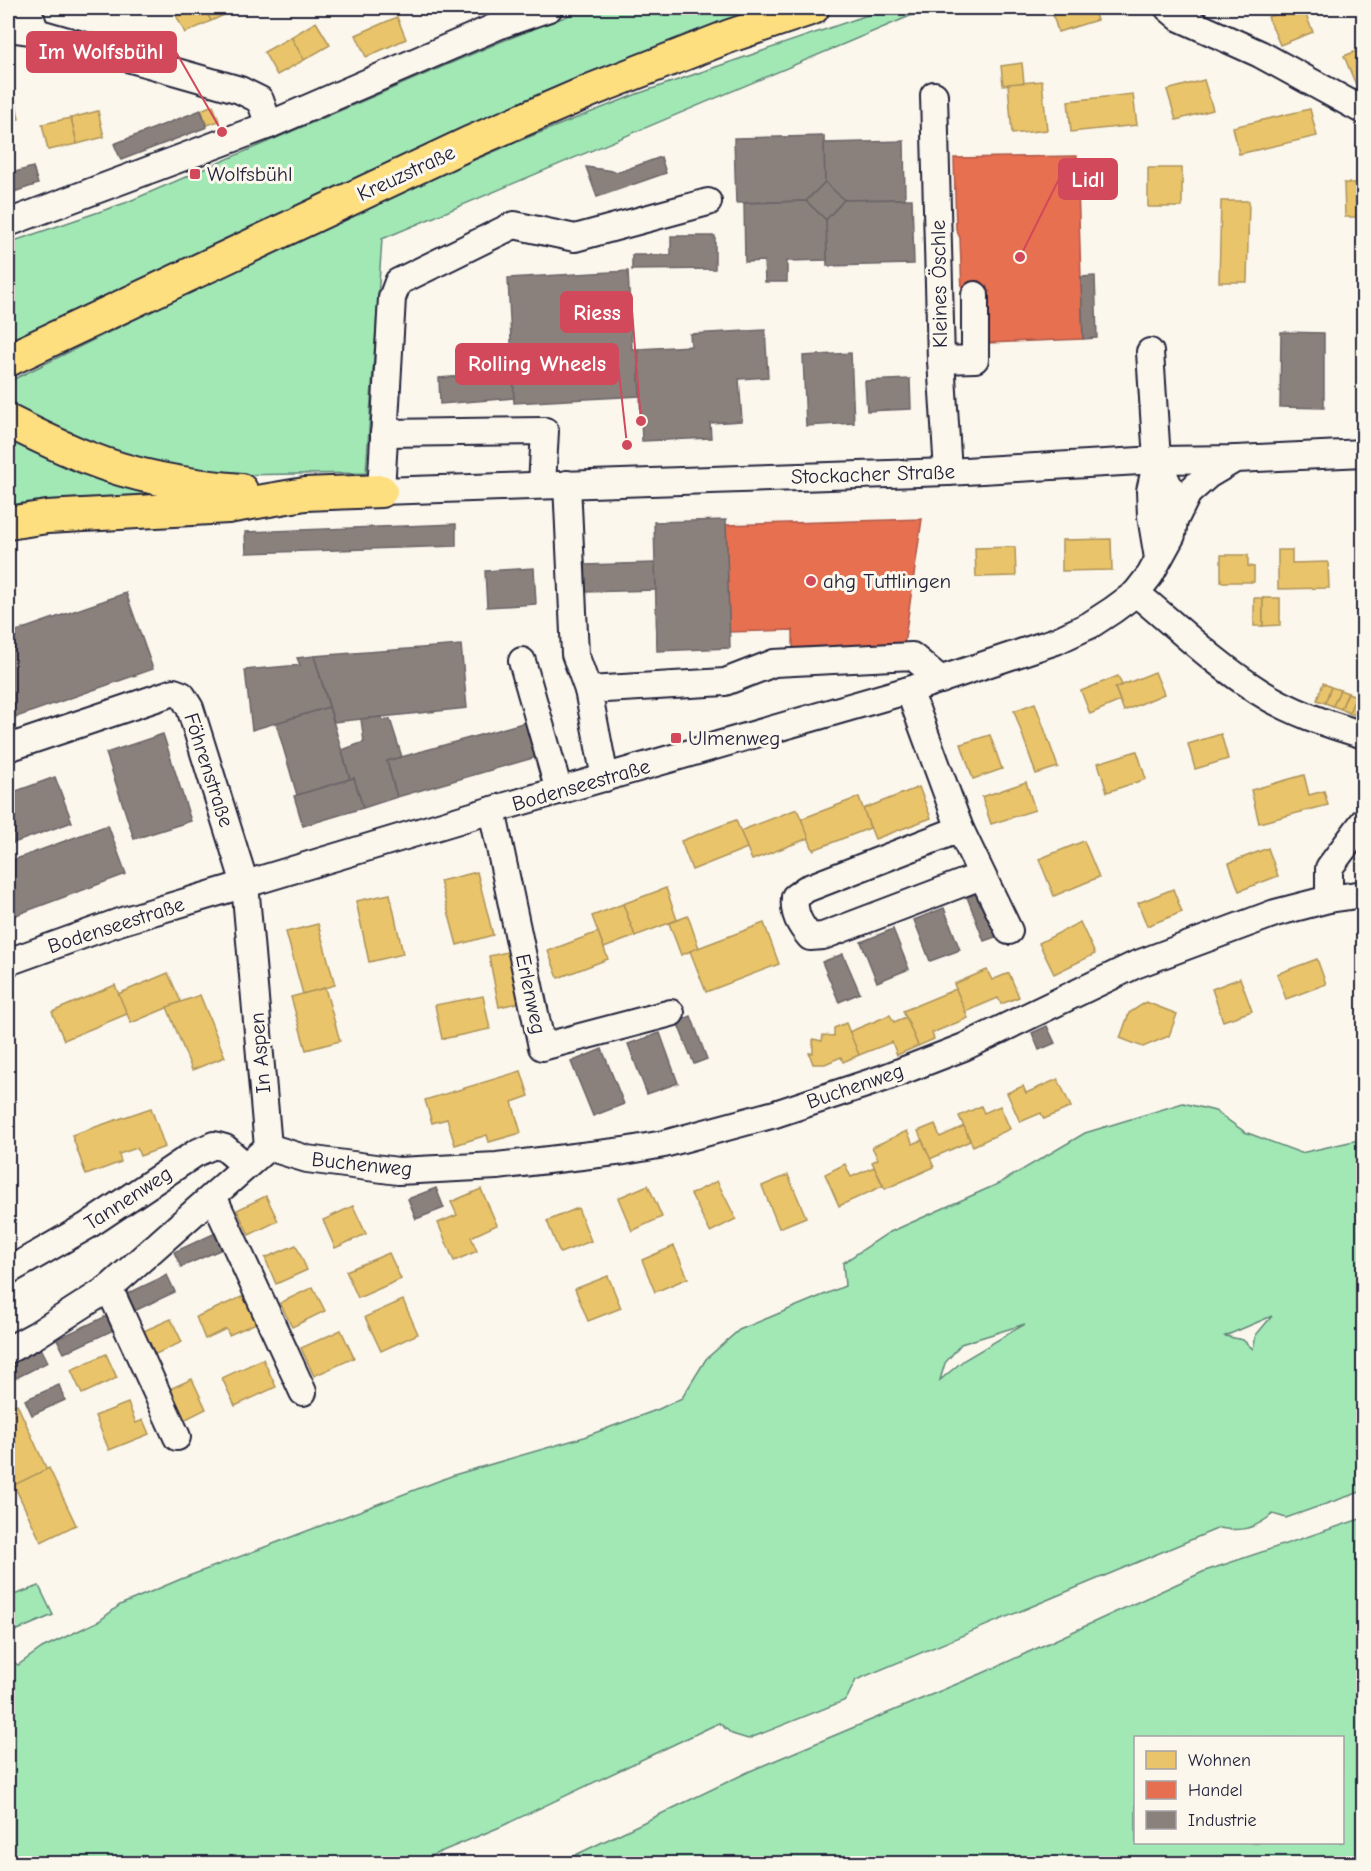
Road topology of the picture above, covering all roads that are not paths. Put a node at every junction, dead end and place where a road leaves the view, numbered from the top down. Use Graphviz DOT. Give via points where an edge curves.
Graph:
graph roads {
  1 [pos="27,8"];
  2 [pos="549,8"];
  3 [pos="813,8"];
  4 [pos="1168,8"];
  5 [pos="8,28"];
  6 [pos="36,32"];
  7 [pos="934,95"];
  8 [pos="1364,111"];
  9 [pos="269,125"];
  10 [pos="708,202"];
  11 [pos="8,223"];
  12 [pos="975,296"];
  13 [pos="1150,352"];
  14 [pos="14,356"];
  15 [pos="941,360"];
  16 [pos="8,421"];
  17 [pos="384,433"];
  18 [pos="1364,453"];
  19 [pos="1236,459"];
  20 [pos="1157,460"];
  21 [pos="948,472"];
  22 [pos="554,484"];
  23 [pos="381,491"];
  24 [pos="305,494"];
  25 [pos="1174,521"];
  26 [pos="8,523"];
  27 [pos="1158,558"];
  28 [pos="1136,593"];
  29 [pos="522,662"];
  30 [pos="941,680"];
  31 [pos="588,690"];
  32 [pos="909,690"];
  33 [pos="1364,735"];
  34 [pos="8,748"];
  35 [pos="605,778"];
  36 [pos="559,791"];
  37 [pos="492,810"];
  38 [pos="1364,821"];
  39 [pos="960,829"];
  40 [pos="981,876"];
  41 [pos="245,884"];
  42 [pos="1364,894"];
  43 [pos="1329,898"];
  44 [pos="1009,931"];
  45 [pos="8,962"];
  46 [pos="671,1013"];
  47 [pos="268,1147"];
  48 [pos="246,1166"];
  49 [pos="213,1196"];
  50 [pos="8,1271"];
  51 [pos="109,1288"];
  52 [pos="8,1350"];
  53 [pos="303,1392"];
  54 [pos="177,1437"];
  1 -- 6 [label="street"];
  2 -- 9 [label="street" via="500,25"];
  3 -- 14 [label="main road, Kreuzstraße" via="594,89 469,143"];
  4 -- 8 [label="street" via="1180,18 1260,54"];
  5 -- 6 [label="street"];
  6 -- 9 [label="street" via="240,90 260,100"];
  7 -- 15 [label="street, Kleines Öschle"];
  9 -- 11 [label="street"];
  10 -- 17 [label="street" via="575,238 514,225 398,282 392,298"];
  12 -- 15 [label="street" via="975,359"];
  13 -- 20 [label="street"];
  15 -- 21 [label="street, Kleines Öschle"];
  16 -- 24 [label="main road" via="89,458 142,475 201,487"];
  17 -- 22 [label="street" via="545,431"];
  17 -- 23 [label="street"];
  18 -- 19 [label="street, Stockacher Straße"];
  19 -- 20 [label="street, Stockacher Straße"];
  19 -- 25 [label="street, Bodenseestraße" via="1208,475 1188,493"];
  20 -- 21 [label="street, Stockacher Straße"];
  20 -- 25 [label="street" via="1170,488"];
  20 -- 27 [label="street" via="1150,491"];
  21 -- 22 [label="street, Stockacher Straße"];
  22 -- 23 [label="street, Stockacher Straße"];
  22 -- 31 [label="street" via="575,654"];
  23 -- 24 [label="main road"];
  24 -- 26 [label="main road" via="228,507 47,517"];
  25 -- 27 [label="street, Bodenseestraße" via="1172,535"];
  27 -- 28 [label="street, Bodenseestraße"];
  28 -- 30 [label="street, Bodenseestraße" via="1090,625 1056,641"];
  28 -- 33 [label="street" via="1204,653 1259,692 1319,721"];
  29 -- 36 [label="street"];
  30 -- 31 [label="street" via="912,656 774,663 725,682"];
  30 -- 32 [label="street, Bodenseestraße"];
  31 -- 35 [label="street"];
  32 -- 35 [label="street, Bodenseestraße"];
  32 -- 39 [label="street"];
  34 -- 41 [label="street, Föhrenstraße" via="174,692 182,695 190,708"];
  35 -- 36 [label="street, Bodenseestraße"];
  36 -- 37 [label="street, Bodenseestraße"];
  37 -- 41 [label="street, Bodenseestraße"];
  37 -- 46 [label="street, Erlenweg" via="542,1047"];
  38 -- 43 [label="street" via="1329,868"];
  39 -- 40 [label="street"];
  39 -- 40 [label="street" via="795,897 794,908 801,926 810,937 823,936"];
  40 -- 44 [label="street"];
  41 -- 45 [label="street, Bodenseestraße" via="61,941"];
  41 -- 47 [label="street, In Aspen"];
  42 -- 43 [label="street, Buchenweg"];
  43 -- 47 [label="street, Buchenweg" via="1275,913 1135,965 964,1047 884,1078 775,1114 663,1144 497,1166 398,1171 307,1159"];
  47 -- 48 [label="street"];
  48 -- 49 [label="street"];
  48 -- 50 [label="street, Tannenweg" via="225,1148 214,1145"];
  49 -- 51 [label="street"];
  49 -- 53 [label="street"];
  51 -- 52 [label="street"];
  51 -- 54 [label="street"];
}
